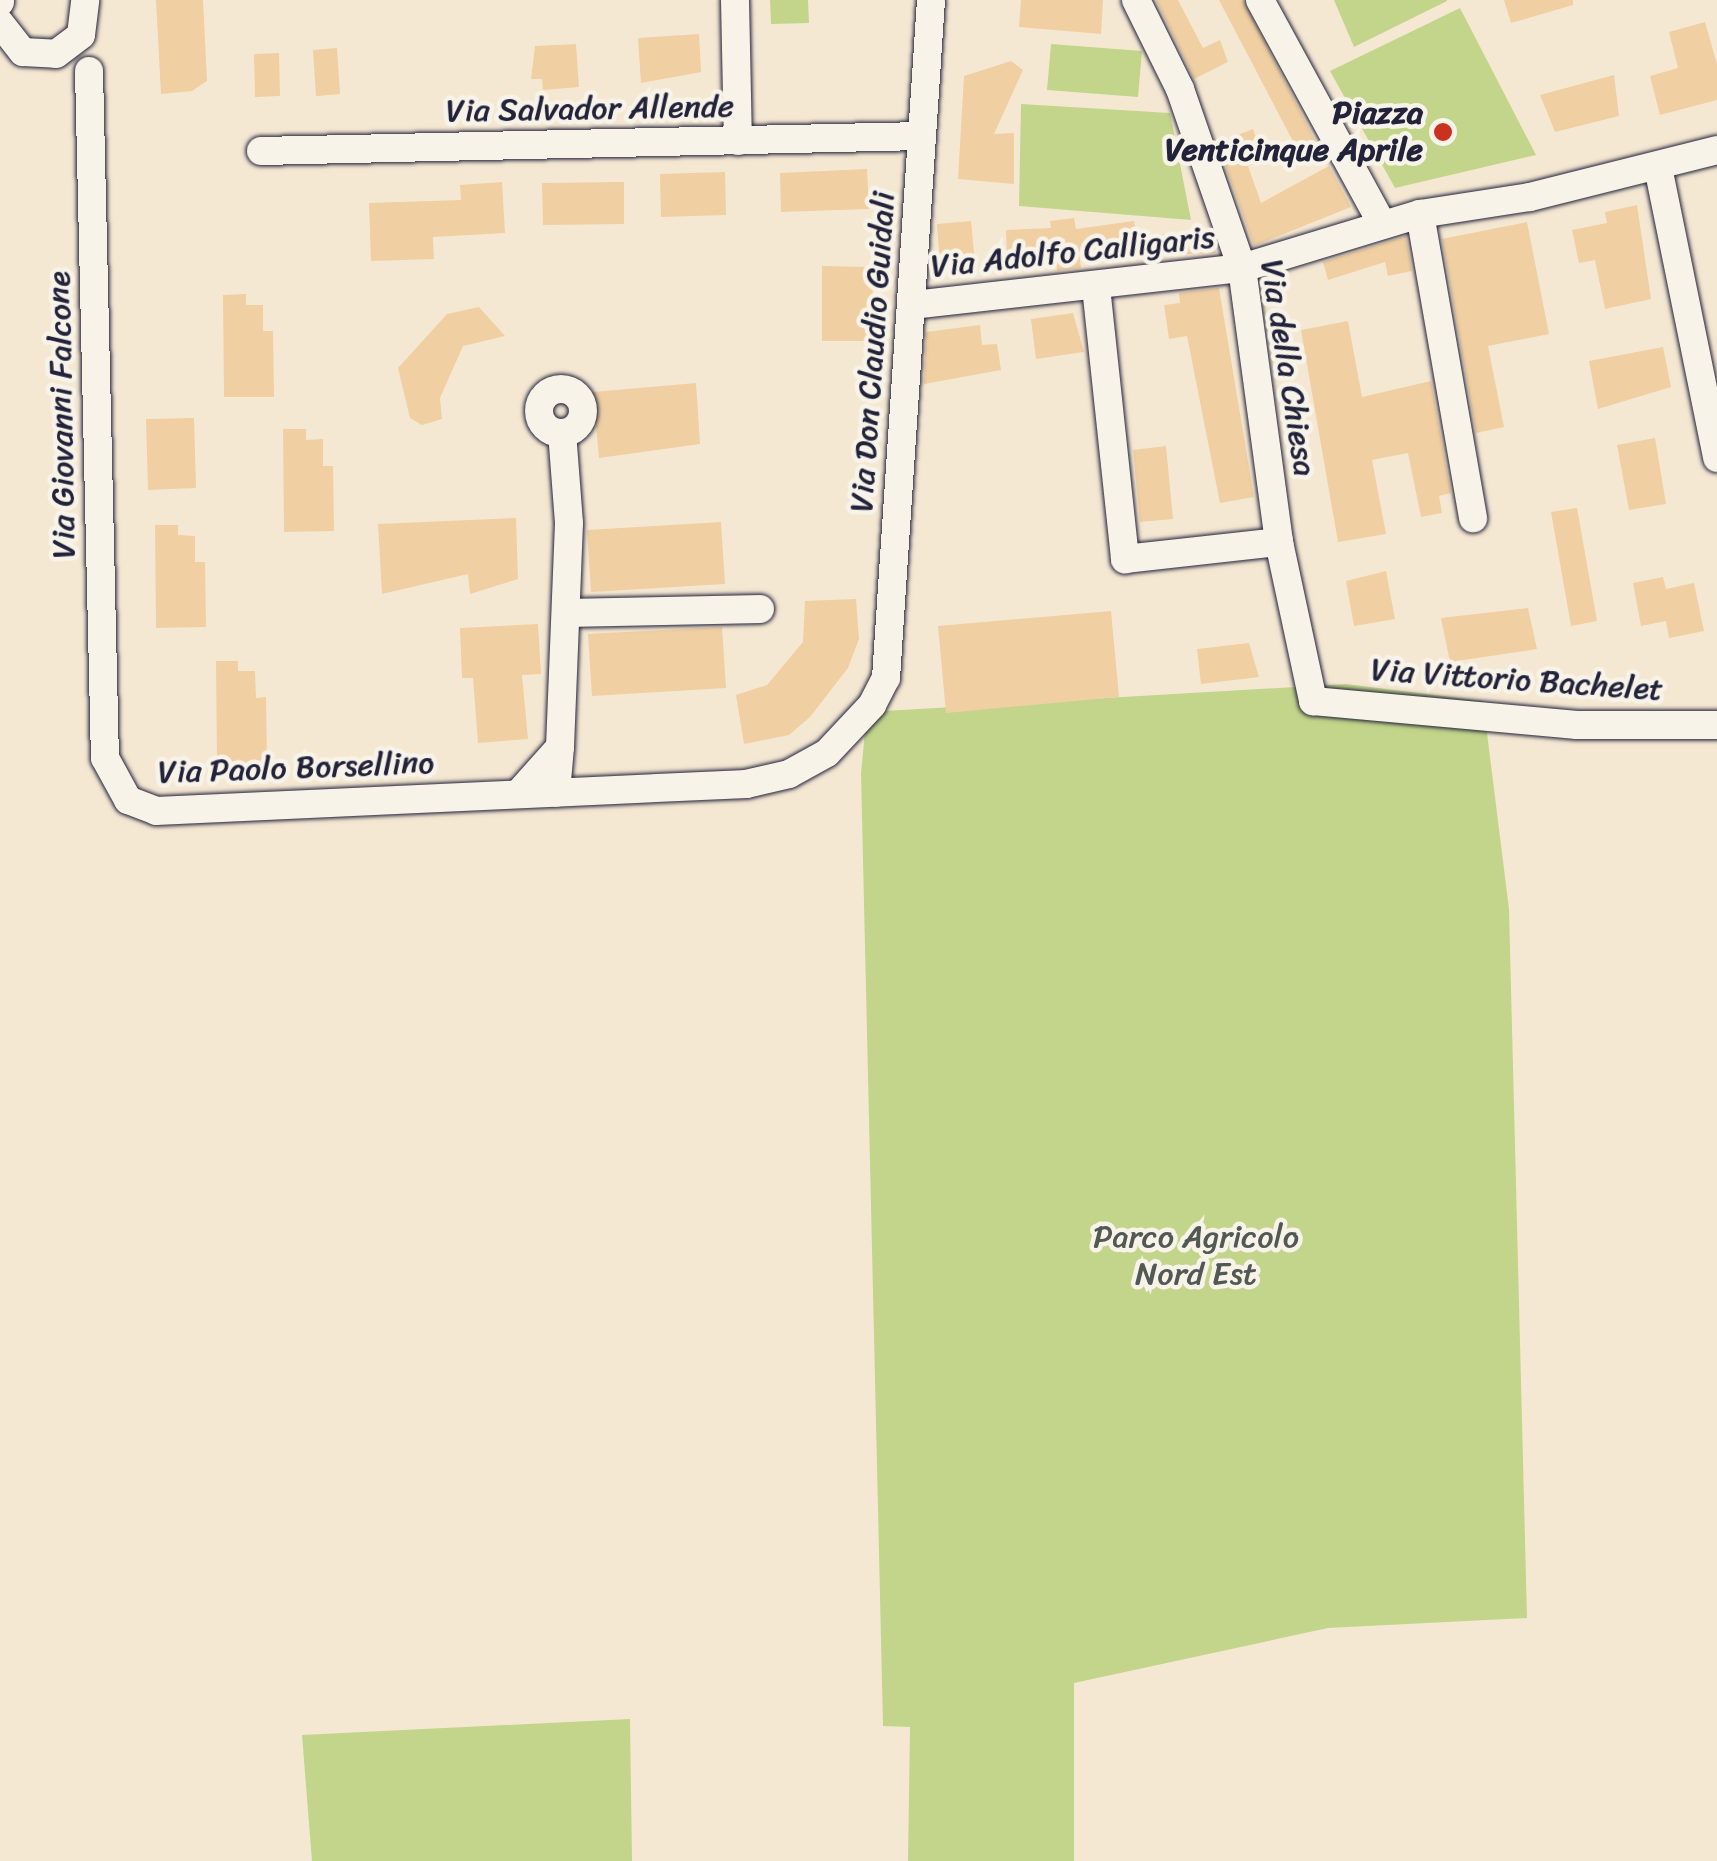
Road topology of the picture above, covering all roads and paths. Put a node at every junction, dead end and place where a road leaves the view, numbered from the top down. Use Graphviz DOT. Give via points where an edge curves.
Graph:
graph roads {
  1 [pos="734,0"];
  2 [pos="931,0"];
  3 [pos="1136,0"];
  4 [pos="1260,0"];
  5 [pos="86,6"];
  6 [pos="4,36"];
  7 [pos="62,52"];
  8 [pos="89,71"];
  9 [pos="922,136"];
  10 [pos="738,141"];
  11 [pos="1717,150"];
  12 [pos="261,152"];
  13 [pos="1658,167"];
  14 [pos="1420,214"];
  15 [pos="1382,224"];
  16 [pos="1242,268"];
  17 [pos="1096,287"];
  18 [pos="912,305"];
  19 [pos="562,433"];
  20 [pos="1717,458"];
  21 [pos="1474,518"];
  22 [pos="1279,542"];
  23 [pos="760,609"];
  24 [pos="568,613"];
  25 [pos="1313,702"];
  26 [pos="872,705"];
  27 [pos="1717,725"];
  28 [pos="560,747"];
  29 [pos="105,758"];
  30 [pos="556,793"];
  31 [pos="518,794"];
  1 -- 10 [label="street"];
  2 -- 9 [label="street, Via Don Claudio Guidali"];
  3 -- 16 [label="street, Via della Chiesa" via="1180,89"];
  4 -- 15 [label="street"];
  5 -- 7 [label="street" via="81,35"];
  5 -- 8 [label="street, Via Giovanni Falcone"];
  6 -- 7 [label="street" via="36,56"];
  7 -- 8 [label="street" via="78,56"];
  8 -- 29 [label="street, Via Giovanni Falcone"];
  9 -- 10 [label="street, Via Salvador Allende"];
  9 -- 18 [label="street, Via Don Claudio Guidali"];
  10 -- 12 [label="street, Via Salvador Allende"];
  11 -- 13 [label="street, Via Adolfo Calligaris"];
  13 -- 14 [label="street, Via Adolfo Calligaris"];
  13 -- 20 [label="street"];
  14 -- 15 [label="street, Via Adolfo Calligaris"];
  14 -- 21 [label="street"];
  15 -- 16 [label="street, Via Adolfo Calligaris"];
  16 -- 17 [label="street, Via Adolfo Calligaris"];
  16 -- 22 [label="street, Via della Chiesa"];
  17 -- 18 [label="street, Via Adolfo Calligaris"];
  17 -- 22 [label="street" via="1124,558"];
  18 -- 26 [label="street, Via Don Claudio Guidali" via="892,652"];
  19 -- 24 [label="street"];
  22 -- 25 [label="street, Via della Chiesa"];
  23 -- 24 [label="street"];
  24 -- 28 [label="street"];
  25 -- 27 [label="street, Via Vittorio Bachelet" via="1577,725"];
  26 -- 30 [label="street, Via Paolo Borsellino" via="827,753 789,774 746,784"];
  28 -- 30 [label="street"];
  28 -- 31 [label="street"];
  29 -- 31 [label="street, Via Paolo Borsellino" via="128,800 156,811"];
  30 -- 31 [label="street, Via Paolo Borsellino"];
}
